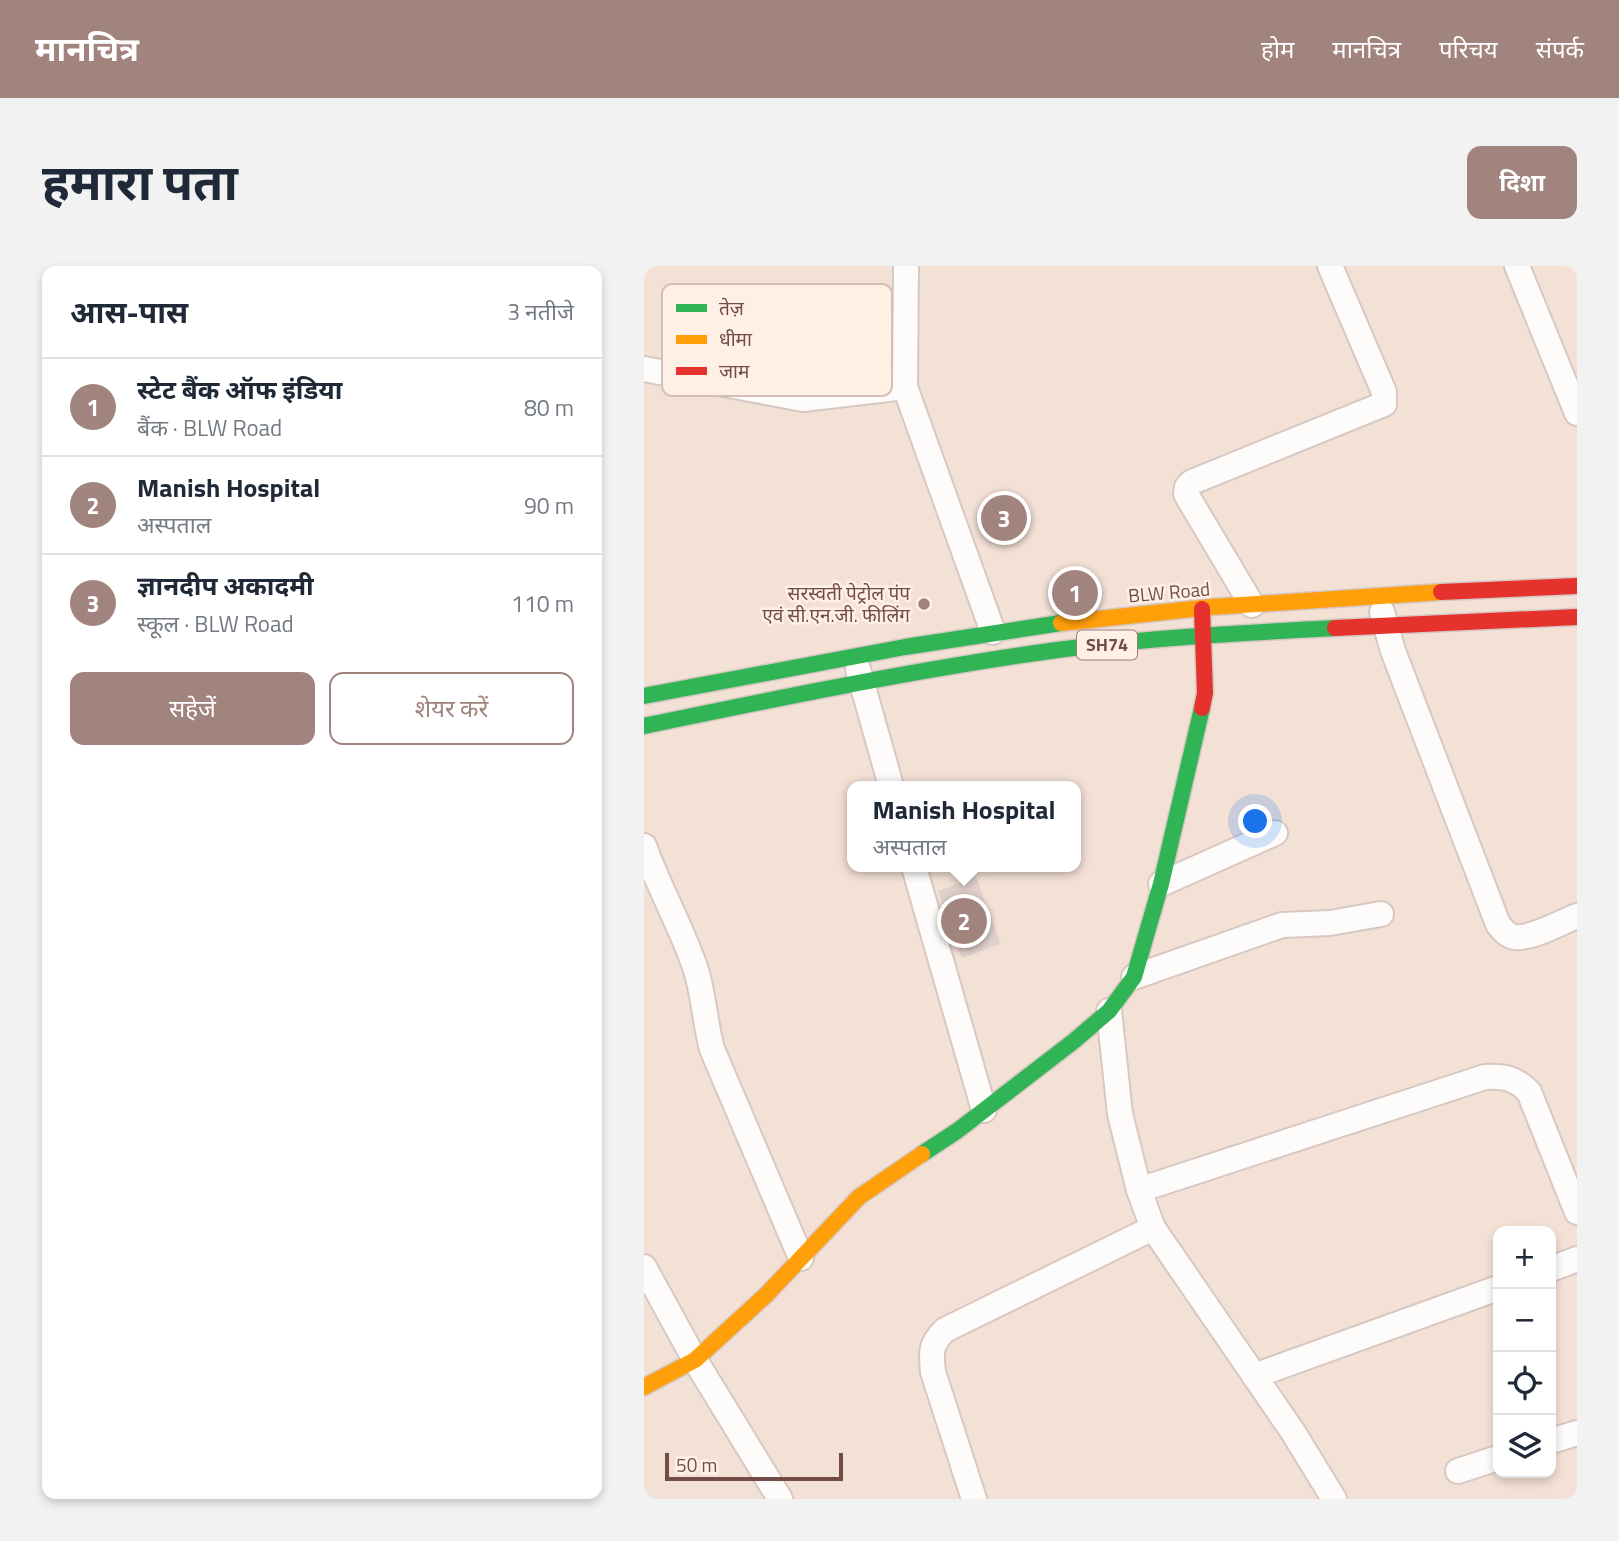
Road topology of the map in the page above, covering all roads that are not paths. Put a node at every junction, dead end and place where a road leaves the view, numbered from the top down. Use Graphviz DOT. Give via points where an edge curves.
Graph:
graph roads {
  1 [pos="906,266"];
  2 [pos="1330,266"];
  3 [pos="1517,266"];
  4 [pos="644,369"];
  5 [pos="662,372"];
  6 [pos="905,387"];
  7 [pos="892,389"];
  8 [pos="787,396"];
  9 [pos="828,396"];
  10 [pos="1577,413"];
  11 [pos="1577,586"];
  12 [pos="1377,594"];
  13 [pos="1252,605"];
  14 [pos="1202,609"];
  15 [pos="1577,617"];
  16 [pos="1385,624"];
  17 [pos="993,632"];
  18 [pos="1204,637"];
  19 [pos="855,655"];
  20 [pos="861,682"];
  21 [pos="644,696"];
  22 [pos="644,726"];
  23 [pos="890,781"];
  24 [pos="1275,833"];
  25 [pos="644,846"];
  26 [pos="915,872"];
  27 [pos="1161,884"];
  28 [pos="1381,914"];
  29 [pos="1577,916"];
  30 [pos="1134,977"];
  31 [pos="1110,1011"];
  32 [pos="984,1110"];
  33 [pos="1139,1190"];
  34 [pos="1574,1197"];
  35 [pos="1153,1228"];
  36 [pos="801,1258"];
  37 [pos="1577,1259"];
  38 [pos="644,1267"];
  39 [pos="1556,1267"];
  40 [pos="1495,1289"];
  41 [pos="695,1360"];
  42 [pos="1254,1376"];
  43 [pos="644,1387"];
  44 [pos="1577,1433"];
  45 [pos="1556,1439"];
  46 [pos="1493,1460"];
  47 [pos="1458,1471"];
  48 [pos="780,1499"];
  49 [pos="974,1499"];
  50 [pos="1334,1499"];
  1 -- 6 [label="street"];
  2 -- 13 [label="street" via="1384,392 1384,404 1187,487 1186,494"];
  3 -- 10 [label="street"];
  4 -- 5 [label="street"];
  6 -- 7 [label="street"];
  6 -- 17 [label="street"];
  8 -- 9 [label="street"];
  11 -- 12 [label="main road, BLW Road / SH74"];
  12 -- 13 [label="main road, BLW Road / SH74"];
  12 -- 16 [label="street"];
  13 -- 14 [label="main road, BLW Road / SH74"];
  14 -- 17 [label="main road, BLW Road / SH74"];
  14 -- 18 [label="main road"];
  15 -- 16 [label="main road, SH74"];
  16 -- 18 [label="main road, SH74"];
  16 -- 29 [label="street" via="1497,923 1515,938"];
  17 -- 19 [label="main road, BLW Road / SH74"];
  18 -- 20 [label="main road, SH74" via="1026,655"];
  18 -- 27 [label="main road" via="1205,693"];
  19 -- 20 [label="street"];
  19 -- 21 [label="main road, BLW Road / SH74"];
  20 -- 22 [label="main road, SH74"];
  20 -- 23 [label="street"];
  24 -- 27 [label="street"];
  25 -- 36 [label="street" via="695,967 712,1049"];
  26 -- 32 [label="street"];
  27 -- 30 [label="main road"];
  28 -- 30 [label="street" via="1282,925"];
  30 -- 31 [label="main road"];
  31 -- 32 [label="main road"];
  31 -- 33 [label="street" via="1120,1114"];
  32 -- 36 [label="main road" via="859,1197"];
  33 -- 34 [label="street" via="1485,1077 1503,1076 1517,1080 1529,1092"];
  33 -- 35 [label="street"];
  35 -- 42 [label="street"];
  35 -- 49 [label="street" via="936,1338 930,1350 933,1372"];
  36 -- 41 [label="main road"];
  37 -- 39 [label="street"];
  38 -- 41 [label="street"];
  40 -- 42 [label="street"];
  41 -- 43 [label="main road"];
  41 -- 48 [label="street"];
  42 -- 50 [label="street"];
  44 -- 45 [label="street"];
  46 -- 47 [label="street"];
}
